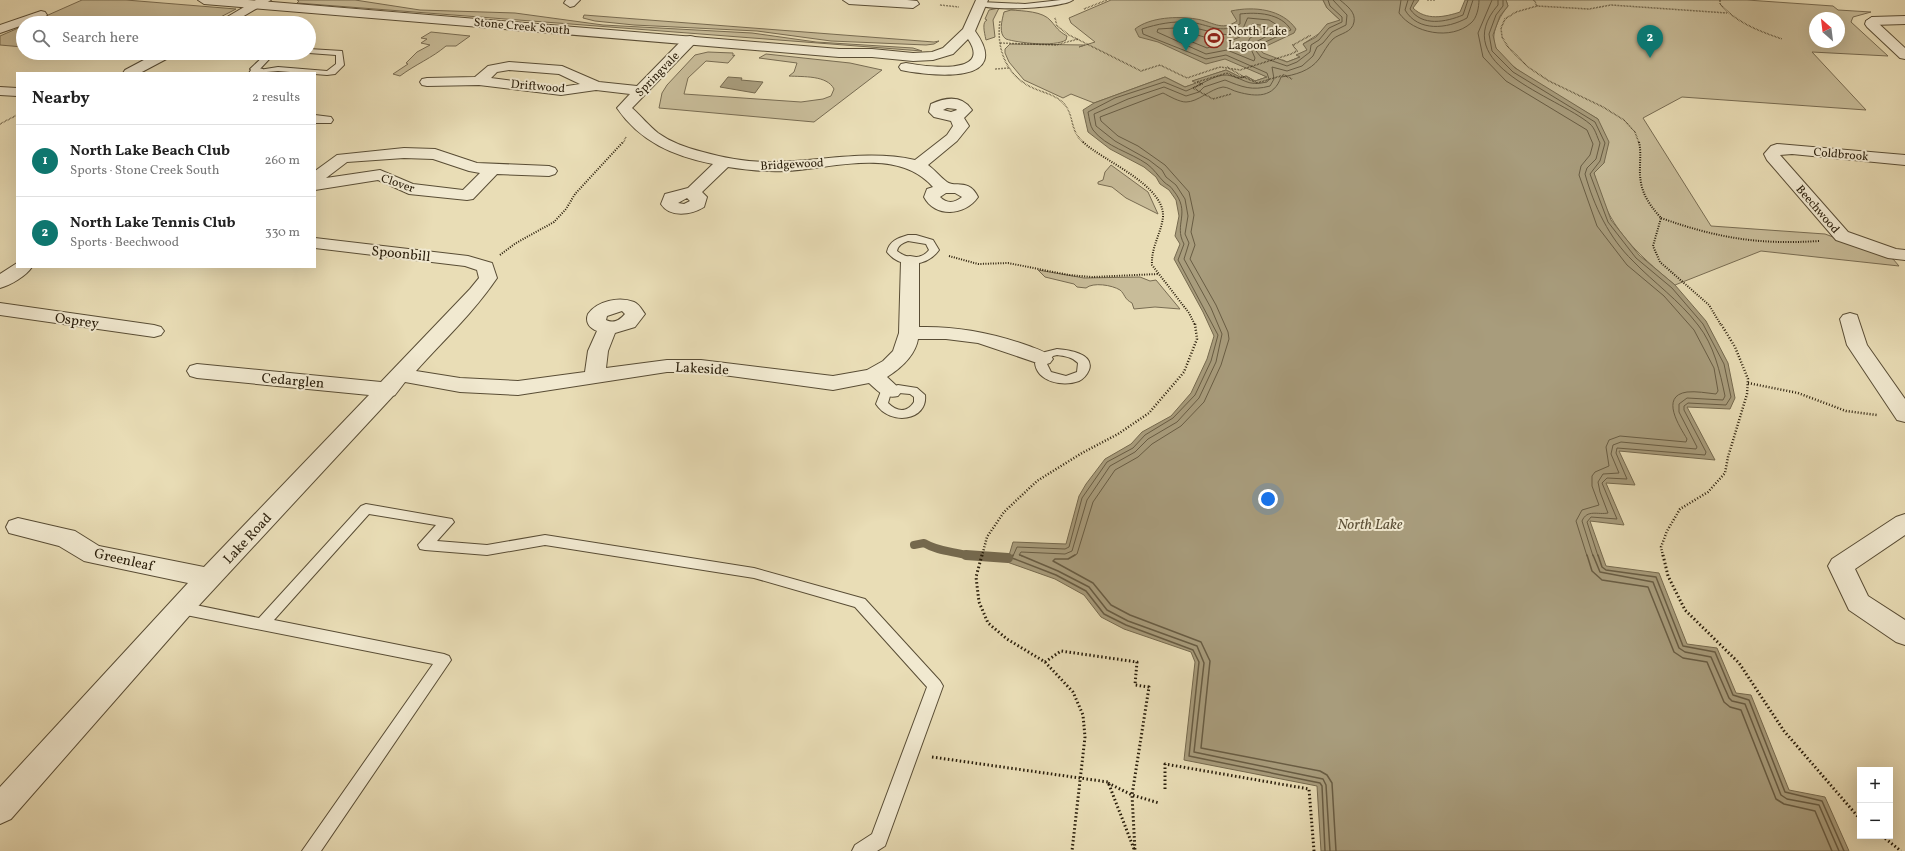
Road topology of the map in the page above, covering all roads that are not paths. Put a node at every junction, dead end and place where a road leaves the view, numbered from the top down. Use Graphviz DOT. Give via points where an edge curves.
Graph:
graph roads {
  1 [pos="204,0"];
  2 [pos="849,0"];
  3 [pos="1070,0"];
  4 [pos="261,2"];
  5 [pos="981,2"];
  6 [pos="913,4"];
  7 [pos="41,15"];
  8 [pos="38,16"];
  9 [pos="236,16"];
  10 [pos="1905,20"];
  11 [pos="16,24"];
  12 [pos="0,29"];
  13 [pos="968,31"];
  14 [pos="690,40"];
  15 [pos="316,51"];
  16 [pos="839,53"];
  17 [pos="1905,55"];
  18 [pos="154,60"];
  19 [pos="264,60"];
  20 [pos="132,72"];
  21 [pos="257,72"];
  22 [pos="316,72"];
  23 [pos="316,72"];
  24 [pos="479,81"];
  25 [pos="427,82"];
  26 [pos="596,86"];
  27 [pos="0,91"];
  28 [pos="641,91"];
  29 [pos="16,92"];
  30 [pos="624,108"];
  31 [pos="955,116"];
  32 [pos="1777,149"];
  33 [pos="1905,160"];
  34 [pos="724,162"];
  35 [pos="917,166"];
  36 [pos="494,168"];
  37 [pos="549,172"];
  38 [pos="316,178"];
  39 [pos="316,185"];
  40 [pos="943,188"];
  41 [pos="692,193"];
  42 [pos="316,243"];
  43 [pos="1905,255"];
  44 [pos="910,261"];
  45 [pos="486,267"];
  46 [pos="21,268"];
  47 [pos="0,282"];
  48 [pos="0,309"];
  49 [pos="1850,319"];
  50 [pos="608,328"];
  51 [pos="154,330"];
  52 [pos="909,333"];
  53 [pos="1044,359"];
  54 [pos="198,371"];
  55 [pos="873,376"];
  56 [pos="595,377"];
  57 [pos="394,382"];
  58 [pos="891,390"];
  59 [pos="1905,415"];
  60 [pos="1905,523"];
  61 [pos="18,527"];
  62 [pos="210,578"];
  63 [pos="181,608"];
  64 [pos="262,624"];
  65 [pos="1905,634"];
  66 [pos="0,809"];
  67 [pos="311,851"];
  68 [pos="861,851"];
  1 -- 4 [label="street, Stone Creek South"];
  2 -- 6 [label="street"];
  3 -- 5 [label="lane" via="1021,8"];
  4 -- 9 [label="street"];
  4 -- 14 [label="street, Stone Creek South"];
  5 -- 13 [label="street, Stone Creek South"];
  7 -- 8 [label="street"];
  10 -- 17 [label="street" via="1872,21 1871,24"];
  11 -- 12 [label="street"];
  13 -- 16 [label="street, Stone Creek South" via="948,51 933,56"];
  13 -- 16 [label="street, Stone Creek South" via="978,46 980,57 975,64 961,69 940,72"];
  14 -- 16 [label="street, Stone Creek South"];
  14 -- 28 [label="street, Springvale"];
  15 -- 22 [label="lane" via="339,53 340,65 332,72"];
  18 -- 20 [label="street"];
  19 -- 21 [label="lane" via="254,69"];
  21 -- 23 [label="lane" via="278,69"];
  24 -- 25 [label="street, Driftwood"];
  24 -- 26 [label="street, Driftwood" via="560,91"];
  24 -- 26 [label="street, Driftwood" via="493,69 509,66 562,70"];
  26 -- 28 [label="street, Driftwood"];
  27 -- 29 [label="street"];
  28 -- 30 [label="street, Springvale"];
  30 -- 34 [label="street, Bridgewood" via="653,137 681,150"];
  31 -- 35 [label="street" via="961,126 952,138"];
  32 -- 33 [label="street, Coldbrook"];
  32 -- 43 [label="street, Beechwood" via="1772,154 1774,160 1842,236 1894,254"];
  34 -- 35 [label="street, Bridgewood" via="768,167 882,158"];
  34 -- 41 [label="street"];
  35 -- 40 [label="street, Bridgewood" via="937,180"];
  36 -- 37 [label="street, Clover"];
  36 -- 38 [label="street, Clover" via="475,168 435,154 404,153 343,158"];
  36 -- 39 [label="street, Clover" via="467,195 409,189 380,175"];
  42 -- 45 [label="street, Spoonbill" via="468,261"];
  44 -- 44 [label="lane" via="926,258 934,250 930,242 916,238 900,240 895,244 892,252"];
  44 -- 52 [label="street, Lakeside"];
  45 -- 57 [label="street, Lake Road" via="488,278 477,294"];
  46 -- 47 [label="street"];
  48 -- 51 [label="street, Osprey"];
  49 -- 59 [label="street" via="1857,345"];
  50 -- 56 [label="street" via="601,338 595,361"];
  52 -- 53 [label="street" via="957,333 1005,343"];
  52 -- 55 [label="street, Lakeside" via="902,354 890,366"];
  54 -- 57 [label="street, Cedarglen"];
  55 -- 56 [label="street, Lakeside" via="833,383 700,366 667,366"];
  55 -- 58 [label="street"];
  56 -- 57 [label="street, Lakeside" via="518,388"];
  57 -- 62 [label="street, Lake Road"];
  60 -- 65 [label="street" via="1841,566 1858,603"];
  61 -- 62 [label="street, Greenleaf" via="66,538 93,554"];
  62 -- 63 [label="street, Lake Road"];
  63 -- 64 [label="lane"];
  63 -- 66 [label="street, Lake Road"];
  64 -- 67 [label="lane" via="444,660"];
  64 -- 68 [label="lane" via="366,509 447,522 425,545 487,550 544,540 754,573 860,603 935,686 879,840"];
}
